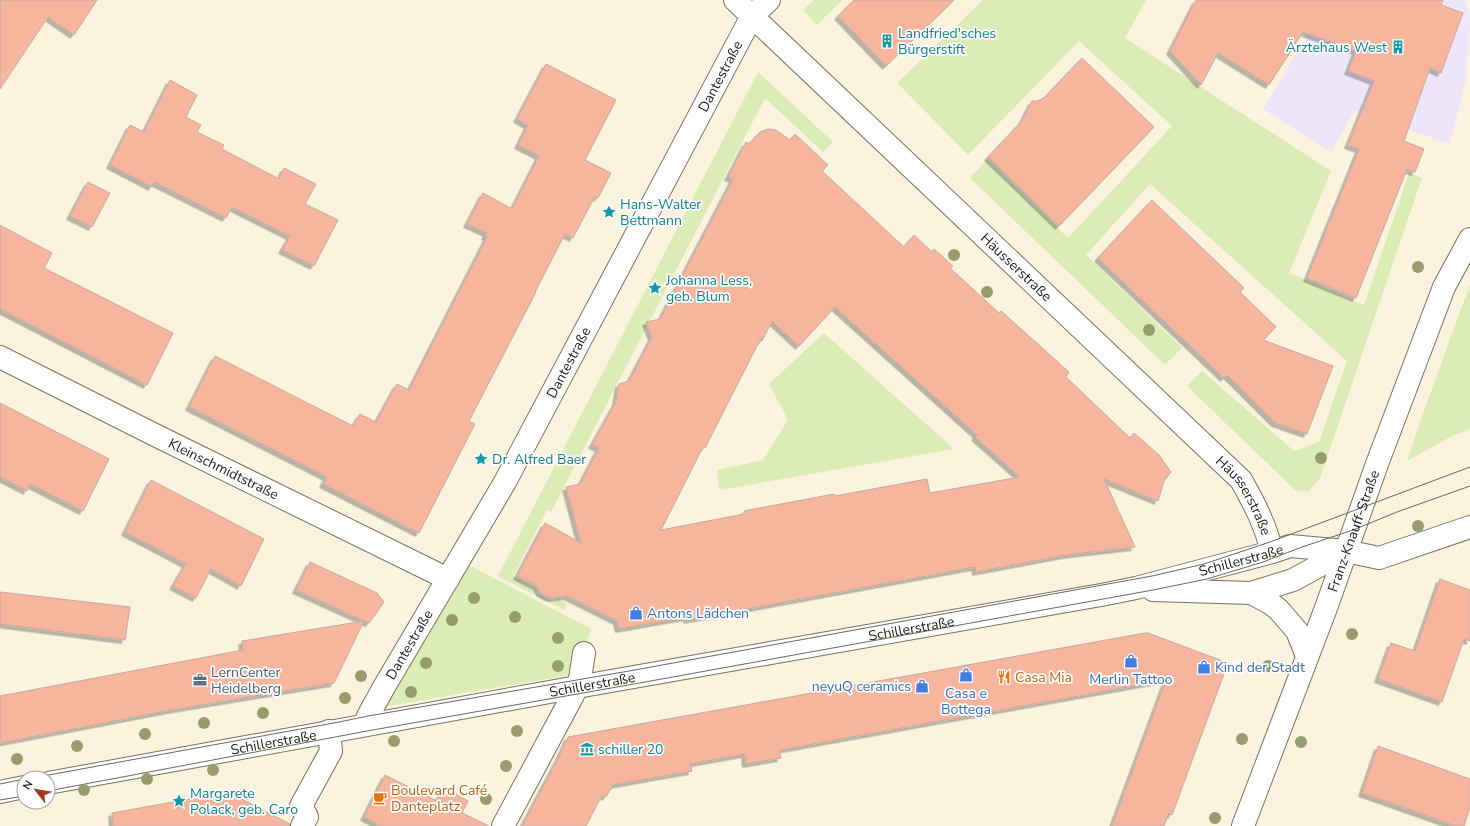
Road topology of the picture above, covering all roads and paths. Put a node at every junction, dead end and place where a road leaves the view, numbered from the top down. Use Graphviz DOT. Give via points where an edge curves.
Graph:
graph roads {
  1 [pos="735,0"];
  2 [pos="769,0"];
  3 [pos="752,16"];
  4 [pos="1470,239"];
  5 [pos="0,357"];
  6 [pos="1470,527"];
  7 [pos="1346,551"];
  8 [pos="1272,552"];
  9 [pos="448,579"];
  10 [pos="1136,588"];
  11 [pos="1251,593"];
  12 [pos="584,653"];
  13 [pos="1308,656"];
  14 [pos="577,686"];
  15 [pos="366,725"];
  16 [pos="328,731"];
  17 [pos="56,782"];
  18 [pos="16,789"];
  19 [pos="0,792"];
  20 [pos="302,826"];
  21 [pos="503,826"];
  22 [pos="1243,826"];
  1 -- 3 [label="street, Häusserstraße"];
  2 -- 3 [label="street, Dantestraße"];
  3 -- 8 [label="street, Häusserstraße" via="1241,480 1257,509"];
  3 -- 9 [label="street, Dantestraße" via="505,482"];
  4 -- 7 [label="street, Franz-Knauff-Straße" via="1444,287"];
  5 -- 9 [label="street, Kleinschmidtstraße"];
  6 -- 7 [label="street, Schillerstraße" via="1379,558"];
  7 -- 8 [label="street, Schillerstraße" via="1290,546"];
  7 -- 11 [label="street, Schillerstraße" via="1293,580"];
  7 -- 13 [label="street, Franz-Knauff-Straße"];
  8 -- 10 [label="street, Schillerstraße"];
  9 -- 15 [label="street, Dantestraße" via="376,700"];
  10 -- 11 [label="street, Schillerstraße"];
  10 -- 14 [label="street, Schillerstraße"];
  11 -- 13 [label="street, Schillerstraße" via="1278,609 1297,631"];
  12 -- 14 [label="street"];
  13 -- 22 [label="street, Franz-Knauff-Straße"];
  14 -- 15 [label="street, Schillerstraße"];
  14 -- 21 [label="street"];
  15 -- 16 [label="street, Schillerstraße"];
  16 -- 17 [label="street, Schillerstraße"];
  16 -- 20 [label="street" via="330,750 301,806 307,817"];
  18 -- 19 [label="street"];
}
